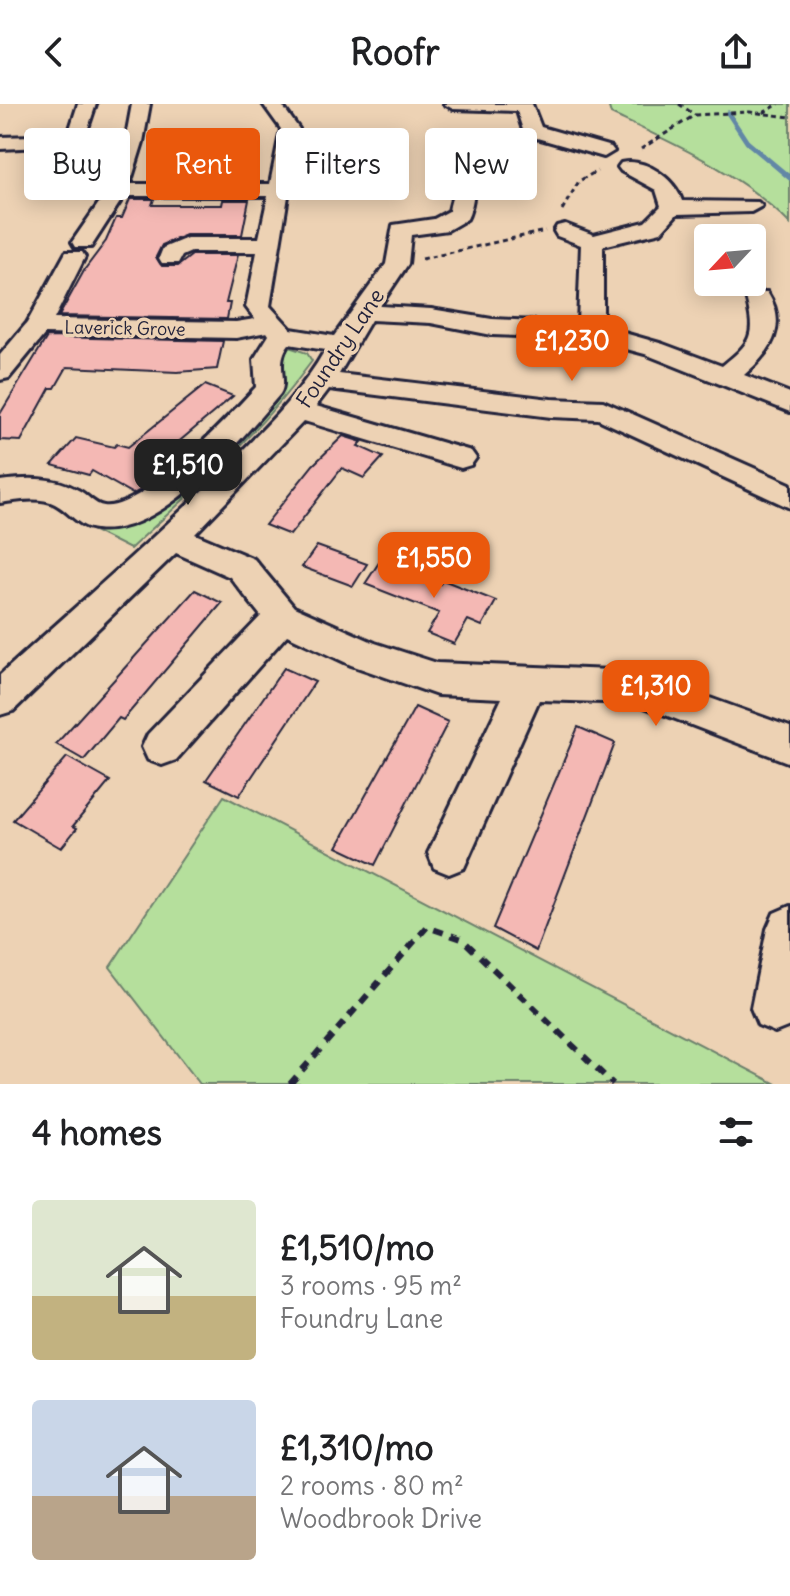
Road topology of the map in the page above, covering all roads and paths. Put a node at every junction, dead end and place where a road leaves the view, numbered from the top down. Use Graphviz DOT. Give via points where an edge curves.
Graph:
graph roads {
  1 [pos="87,104"];
  2 [pos="141,104"];
  3 [pos="272,104"];
  4 [pos="453,104"];
  5 [pos="679,104"];
  6 [pos="779,104"];
  7 [pos="762,113"];
  8 [pos="526,114"];
  9 [pos="695,115"];
  10 [pos="790,117"];
  11 [pos="79,128"];
  12 [pos="289,128"];
  13 [pos="24,142"];
  14 [pos="0,143"];
  15 [pos="130,154"];
  16 [pos="631,159"];
  17 [pos="602,160"];
  18 [pos="130,190"];
  19 [pos="276,190"];
  20 [pos="111,200"];
  21 [pos="279,200"];
  22 [pos="751,206"];
  23 [pos="672,207"];
  24 [pos="560,225"];
  25 [pos="592,242"];
  26 [pos="178,245"];
  27 [pos="270,245"];
  28 [pos="397,264"];
  29 [pos="758,297"];
  30 [pos="363,312"];
  31 [pos="38,326"];
  32 [pos="277,330"];
  33 [pos="590,331"];
  34 [pos="341,345"];
  35 [pos="0,372"];
  36 [pos="726,377"];
  37 [pos="322,380"];
  38 [pos="790,403"];
  39 [pos="298,410"];
  40 [pos="461,458"];
  41 [pos="0,492"];
  42 [pos="790,497"];
  43 [pos="171,537"];
  44 [pos="282,617"];
  45 [pos="528,684"];
  46 [pos="0,699"];
  47 [pos="790,745"];
  48 [pos="162,747"];
  49 [pos="449,853"];
  50 [pos="790,929"];
  51 [pos="775,1008"];
  52 [pos="290,1084"];
  53 [pos="613,1084"];
  1 -- 11 [label="street"];
  2 -- 15 [label="street"];
  3 -- 12 [label="street"];
  4 -- 8 [label="street"];
  5 -- 9 [label="path"];
  6 -- 7 [label="path"];
  7 -- 9 [label="path"];
  7 -- 10 [label="path"];
  8 -- 17 [label="street"];
  8 -- 28 [label="street, Foundry Lane" via="526,140 474,169 462,191 459,214 440,225 401,230"];
  9 -- 16 [label="path"];
  13 -- 14 [label="street"];
  16 -- 23 [label="street" via="666,187"];
  17 -- 24 [label="path" via="579,181"];
  18 -- 19 [label="street"];
  20 -- 31 [label="street"];
  21 -- 27 [label="street"];
  22 -- 23 [label="street"];
  23 -- 25 [label="street" via="653,227"];
  24 -- 25 [label="street"];
  24 -- 28 [label="path"];
  25 -- 33 [label="street"];
  26 -- 27 [label="street"];
  27 -- 32 [label="street" via="258,307"];
  28 -- 30 [label="street, Foundry Lane"];
  29 -- 36 [label="street" via="767,332 761,347"];
  30 -- 33 [label="street" via="492,327"];
  30 -- 34 [label="street, Foundry Lane"];
  31 -- 32 [label="street, Laverick Grove"];
  31 -- 35 [label="street, Laverick Grove"];
  32 -- 34 [label="street, Laverick Grove"];
  32 -- 41 [label="street" via="265,366 270,388 182,478 132,511 113,520 94,517 48,490"];
  33 -- 36 [label="street"];
  34 -- 37 [label="street, Foundry Lane"];
  36 -- 38 [label="street"];
  37 -- 39 [label="street, Foundry Lane"];
  37 -- 42 [label="street" via="603,410"];
  39 -- 40 [label="street"];
  39 -- 43 [label="street, Foundry Lane"];
  43 -- 44 [label="street" via="242,568"];
  43 -- 46 [label="street, Foundry Lane"];
  44 -- 45 [label="street" via="437,679"];
  44 -- 48 [label="street"];
  45 -- 47 [label="street" via="635,687"];
  45 -- 49 [label="street"];
  50 -- 51 [label="street"];
  52 -- 53 [label="path" via="427,927 462,939"];
}
